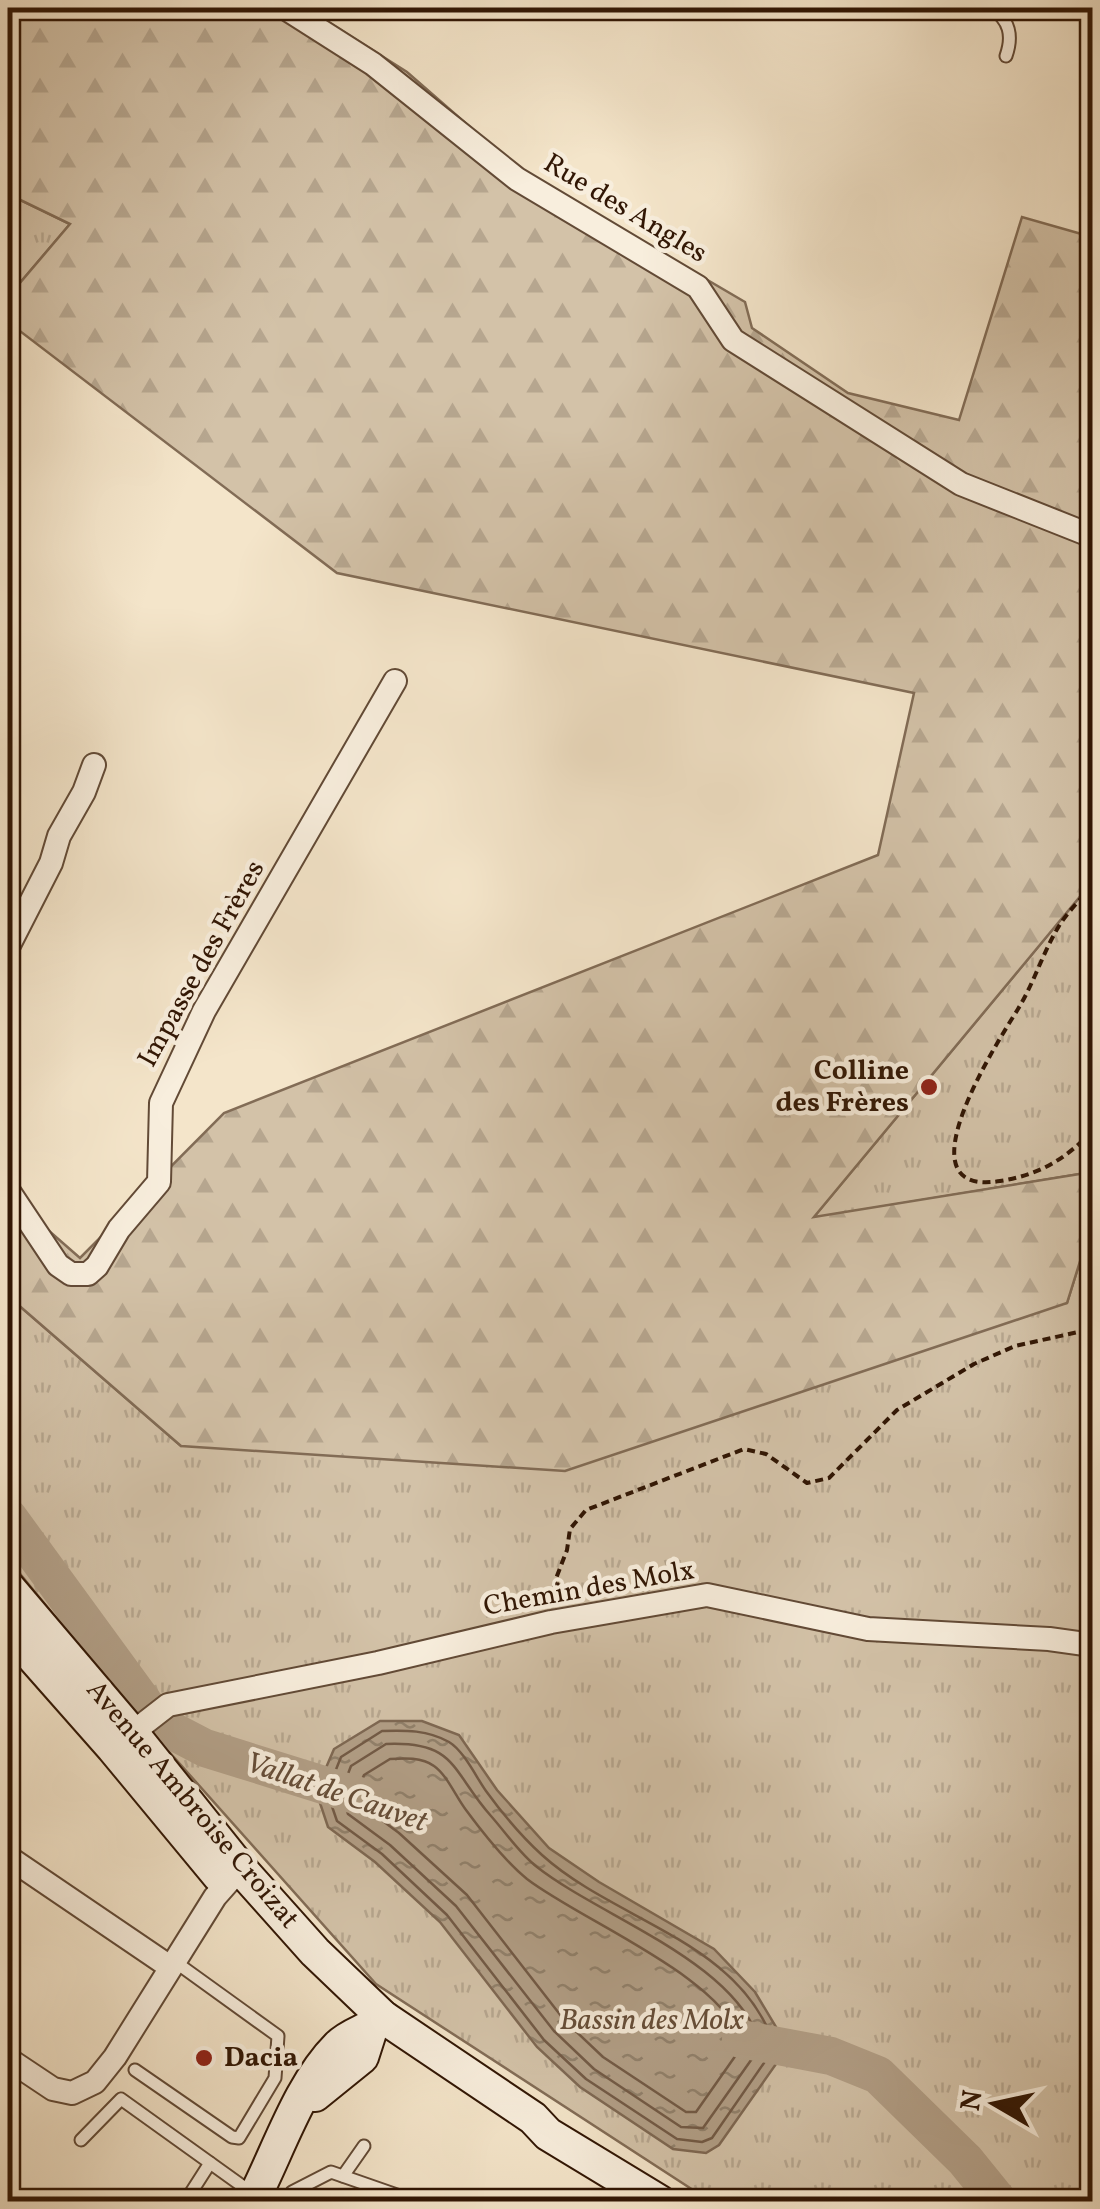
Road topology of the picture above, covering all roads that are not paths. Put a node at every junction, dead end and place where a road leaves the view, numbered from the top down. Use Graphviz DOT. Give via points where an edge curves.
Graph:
graph roads {
  1 [pos="284,8"];
  2 [pos="992,8"];
  3 [pos="1006,56"];
  4 [pos="1092,536"];
  5 [pos="396,681"];
  6 [pos="94,765"];
  7 [pos="8,946"];
  8 [pos="8,1190"];
  9 [pos="8,1587"];
  10 [pos="8,1628"];
  11 [pos="1092,1645"];
  12 [pos="137,1728"];
  13 [pos="8,1857"];
  14 [pos="233,1876"];
  15 [pos="172,1964"];
  16 [pos="377,2023"];
  17 [pos="8,2060"];
  18 [pos="135,2070"];
  19 [pos="81,2140"];
  20 [pos="364,2146"];
  21 [pos="210,2163"];
  22 [pos="343,2176"];
  23 [pos="272,2191"];
  24 [pos="185,2202"];
  25 [pos="417,2202"];
  26 [pos="660,2202"];
  1 -- 4 [label="street, Rue des Angles" via="373,64 517,180 698,287 733,340 960,484"];
  2 -- 3 [label="lane" via="1008,25"];
  5 -- 8 [label="street, Impasse des Frères" via="204,1011 160,1103 159,1182 118,1229 97,1266 71,1274 58,1265"];
  6 -- 7 [label="street"];
  9 -- 12 [label="main road, Avenue Ambroise Croizat"];
  10 -- 12 [label="main road, Avenue Ambroise Croizat"];
  11 -- 12 [label="street, Chemin des Molx" via="868,1629 707,1596 551,1622 168,1706"];
  12 -- 14 [label="main road, Avenue Ambroise Croizat"];
  13 -- 15 [label="street"];
  14 -- 15 [label="street"];
  14 -- 16 [label="main road, Avenue Ambroise Croizat" via="280,1945"];
  15 -- 17 [label="street" via="95,2082 72,2093"];
  15 -- 18 [label="lane" via="278,2036 275,2078 239,2138"];
  16 -- 23 [label="main road" via="339,2045 309,2080"];
  16 -- 26 [label="main road, Avenue Ambroise Croizat" via="442,2083 548,2134"];
  19 -- 21 [label="lane" via="121,2099"];
  20 -- 22 [label="lane"];
  21 -- 23 [label="lane"];
  21 -- 24 [label="lane"];
  22 -- 23 [label="lane" via="332,2172"];
  22 -- 25 [label="lane"];
}
